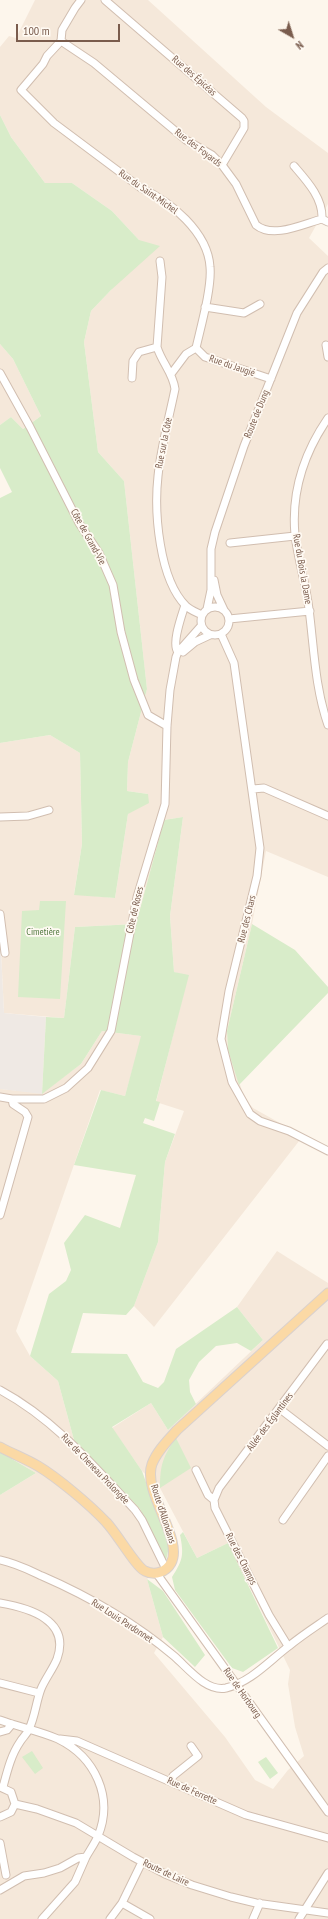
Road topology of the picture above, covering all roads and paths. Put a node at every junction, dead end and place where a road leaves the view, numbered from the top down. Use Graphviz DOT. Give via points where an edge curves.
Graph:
graph roads {
  1 [pos="82,0"];
  2 [pos="105,0"];
  3 [pos="60,41"];
  4 [pos="222,165"];
  5 [pos="294,166"];
  6 [pos="325,220"];
  7 [pos="160,261"];
  8 [pos="328,268"];
  9 [pos="260,304"];
  10 [pos="205,307"];
  11 [pos="326,345"];
  12 [pos="157,348"];
  13 [pos="196,348"];
  14 [pos="328,357"];
  15 [pos="0,373"];
  16 [pos="171,374"];
  17 [pos="132,378"];
  18 [pos="271,379"];
  19 [pos="328,418"];
  20 [pos="296,536"];
  21 [pos="230,544"];
  22 [pos="212,570"];
  23 [pos="185,605"];
  24 [pos="224,610"];
  25 [pos="310,611"];
  26 [pos="204,612"];
  27 [pos="229,619"];
  28 [pos="201,626"];
  29 [pos="221,634"];
  30 [pos="210,635"];
  31 [pos="178,652"];
  32 [pos="176,662"];
  33 [pos="167,726"];
  34 [pos="328,726"];
  35 [pos="253,789"];
  36 [pos="49,810"];
  37 [pos="328,816"];
  38 [pos="0,817"];
  39 [pos="0,914"];
  40 [pos="5,953"];
  41 [pos="0,1097"];
  42 [pos="12,1099"];
  43 [pos="328,1151"];
  44 [pos="0,1215"];
  45 [pos="328,1293"];
  46 [pos="327,1344"];
  47 [pos="0,1390"];
  48 [pos="280,1409"];
  49 [pos="328,1446"];
  50 [pos="0,1447"];
  51 [pos="328,1456"];
  52 [pos="196,1470"];
  53 [pos="214,1500"];
  54 [pos="283,1520"];
  55 [pos="0,1560"];
  56 [pos="166,1569"];
  57 [pos="157,1574"];
  58 [pos="0,1603"];
  59 [pos="328,1618"];
  60 [pos="288,1646"];
  61 [pos="0,1684"];
  62 [pos="236,1685"];
  63 [pos="39,1693"];
  64 [pos="0,1720"];
  65 [pos="12,1724"];
  66 [pos="29,1730"];
  67 [pos="0,1732"];
  68 [pos="58,1739"];
  69 [pos="191,1746"];
  70 [pos="171,1782"];
  71 [pos="2,1787"];
  72 [pos="15,1804"];
  73 [pos="328,1812"];
  74 [pos="0,1817"];
  75 [pos="98,1835"];
  76 [pos="328,1838"];
  77 [pos="0,1843"];
  78 [pos="86,1857"];
  79 [pos="142,1862"];
  80 [pos="328,1873"];
  81 [pos="3,1874"];
  82 [pos="15,1880"];
  83 [pos="0,1890"];
  84 [pos="122,1903"];
  85 [pos="260,1903"];
  86 [pos="304,1910"];
  87 [pos="328,1913"];
  88 [pos="42,1919"];
  89 [pos="110,1919"];
  90 [pos="150,1919"];
  91 [pos="253,1919"];
  92 [pos="299,1919"];
  1 -- 3 [label="street" via="62,30"];
  2 -- 4 [label="street, Rue des Épicéas" via="242,118 244,128"];
  3 -- 4 [label="street, Rue des Foyards" via="94,63 186,140 212,155"];
  3 -- 10 [label="street, Rue du Saint-Michel" via="21,90 54,123 184,217 206,248 210,269"];
  4 -- 6 [label="street, Rue des Foyards" via="236,184 256,225 263,230 274,231"];
  5 -- 6 [label="street" via="319,201"];
  7 -- 12 [label="street" via="162,277"];
  8 -- 18 [label="street, Route de Dung" via="298,313"];
  9 -- 10 [label="street" via="244,313"];
  10 -- 13 [label="street, Rue du Saint-Michel"];
  11 -- 14 [label="street"];
  12 -- 16 [label="street, Rue sur la Côte"];
  12 -- 17 [label="street" via="139,352 133,361"];
  13 -- 16 [label="street" via="186,354"];
  13 -- 18 [label="street, Rue du Jaugié" via="205,357"];
  15 -- 33 [label="street, Côte de Grand-Vie" via="80,523 99,553 113,585 121,632 134,680 148,715"];
  16 -- 23 [label="street, Rue sur la Côte" via="175,389 158,478 158,530 169,576"];
  18 -- 22 [label="street, Route de Dung" via="244,446 215,532 211,549"];
  19 -- 20 [label="street, Rue du Bois la Dame" via="314,438 297,486 294,518"];
  20 -- 21 [label="street"];
  20 -- 25 [label="street, Rue du Bois la Dame"];
  22 -- 24 [label="street, Route de Dung" via="217,595"];
  22 -- 26 [label="street, Route de Dung"];
  23 -- 26 [label="street"];
  23 -- 31 [label="street, Côte de Roses" via="176,639 175,647"];
  24 -- 26 [label="street" via="212,607"];
  24 -- 27 [label="street"];
  25 -- 27 [label="street"];
  25 -- 34 [label="street, Rue du Bois la Dame" via="314,663 322,710"];
  26 -- 28 [label="street"];
  27 -- 29 [label="street" via="229,625"];
  28 -- 30 [label="street" via="204,632"];
  28 -- 31 [label="street"];
  29 -- 30 [label="street"];
  29 -- 35 [label="street, Rue des Chars" via="234,663"];
  30 -- 32 [label="street, Côte de Roses" via="190,646"];
  31 -- 32 [label="street, Côte de Roses"];
  32 -- 33 [label="street, Côte de Roses" via="170,690"];
  33 -- 42 [label="street, Côte de Roses" via="165,804 137,897 111,1031 88,1068 66,1088 44,1099"];
  35 -- 37 [label="street" via="264,788"];
  35 -- 43 [label="street, Rue des Chars" via="260,848 257,876 220,1039 232,1082 250,1114 260,1121 289,1131"];
  36 -- 38 [label="street" via="28,816"];
  39 -- 40 [label="street"];
  41 -- 42 [label="street, Côte de Roses"];
  42 -- 44 [label="street" via="13,1104 28,1117"];
  45 -- 56 [label="main road, Route d'Allondans" via="177,1430 161,1448 152,1465 152,1478 174,1546 172,1562"];
  46 -- 48 [label="street, Allée des Églantines"];
  47 -- 56 [label="street, Rue de Cheneau Prolongée" via="44,1419 67,1438 128,1503 142,1520"];
  48 -- 49 [label="street"];
  48 -- 53 [label="street, Allée des Églantines" via="219,1488"];
  50 -- 57 [label="main road" via="39,1467 81,1499 106,1521 139,1567"];
  51 -- 54 [label="street"];
  52 -- 53 [label="street, Rue des Champs" via="208,1495"];
  53 -- 60 [label="street, Rue des Champs" via="215,1508 262,1602"];
  55 -- 62 [label="street, Rue Louis Pardonnet" via="73,1590 131,1625 172,1654 207,1684 216,1688"];
  56 -- 57 [label="main road"];
  57 -- 62 [label="street, Rue de Horbourg"];
  58 -- 63 [label="street" via="38,1613 56,1631 59,1650"];
  59 -- 60 [label="street"];
  60 -- 62 [label="street" via="266,1666"];
  61 -- 63 [label="street"];
  62 -- 73 [label="street, Rue de Horbourg"];
  63 -- 66 [label="street"];
  64 -- 65 [label="street"];
  65 -- 66 [label="street"];
  65 -- 67 [label="street" via="7,1730"];
  66 -- 68 [label="street"];
  66 -- 71 [label="street" via="19,1743"];
  68 -- 70 [label="street, Rue de Ferrette" via="77,1740"];
  68 -- 75 [label="street" via="87,1761 101,1785 104,1801"];
  69 -- 70 [label="street" via="198,1756 173,1776"];
  70 -- 76 [label="street, Rue de Ferrette" via="246,1815"];
  71 -- 72 [label="street" via="13,1795"];
  72 -- 74 [label="street" via="11,1812"];
  72 -- 75 [label="street, Route de Laire" via="37,1809"];
  75 -- 78 [label="street"];
  75 -- 79 [label="street, Route de Laire"];
  77 -- 81 [label="street"];
  78 -- 82 [label="street" via="78,1858 60,1868"];
  78 -- 88 [label="street" via="74,1882"];
  79 -- 84 [label="street"];
  79 -- 85 [label="street, Route de Laire" via="192,1885"];
  80 -- 86 [label="street"];
  81 -- 82 [label="street"];
  82 -- 83 [label="street"];
  84 -- 89 [label="street"];
  84 -- 90 [label="street"];
  85 -- 86 [label="street, Route de Laire"];
  85 -- 91 [label="street"];
  86 -- 87 [label="street, Route de Laire"];
  86 -- 92 [label="street"];
}
